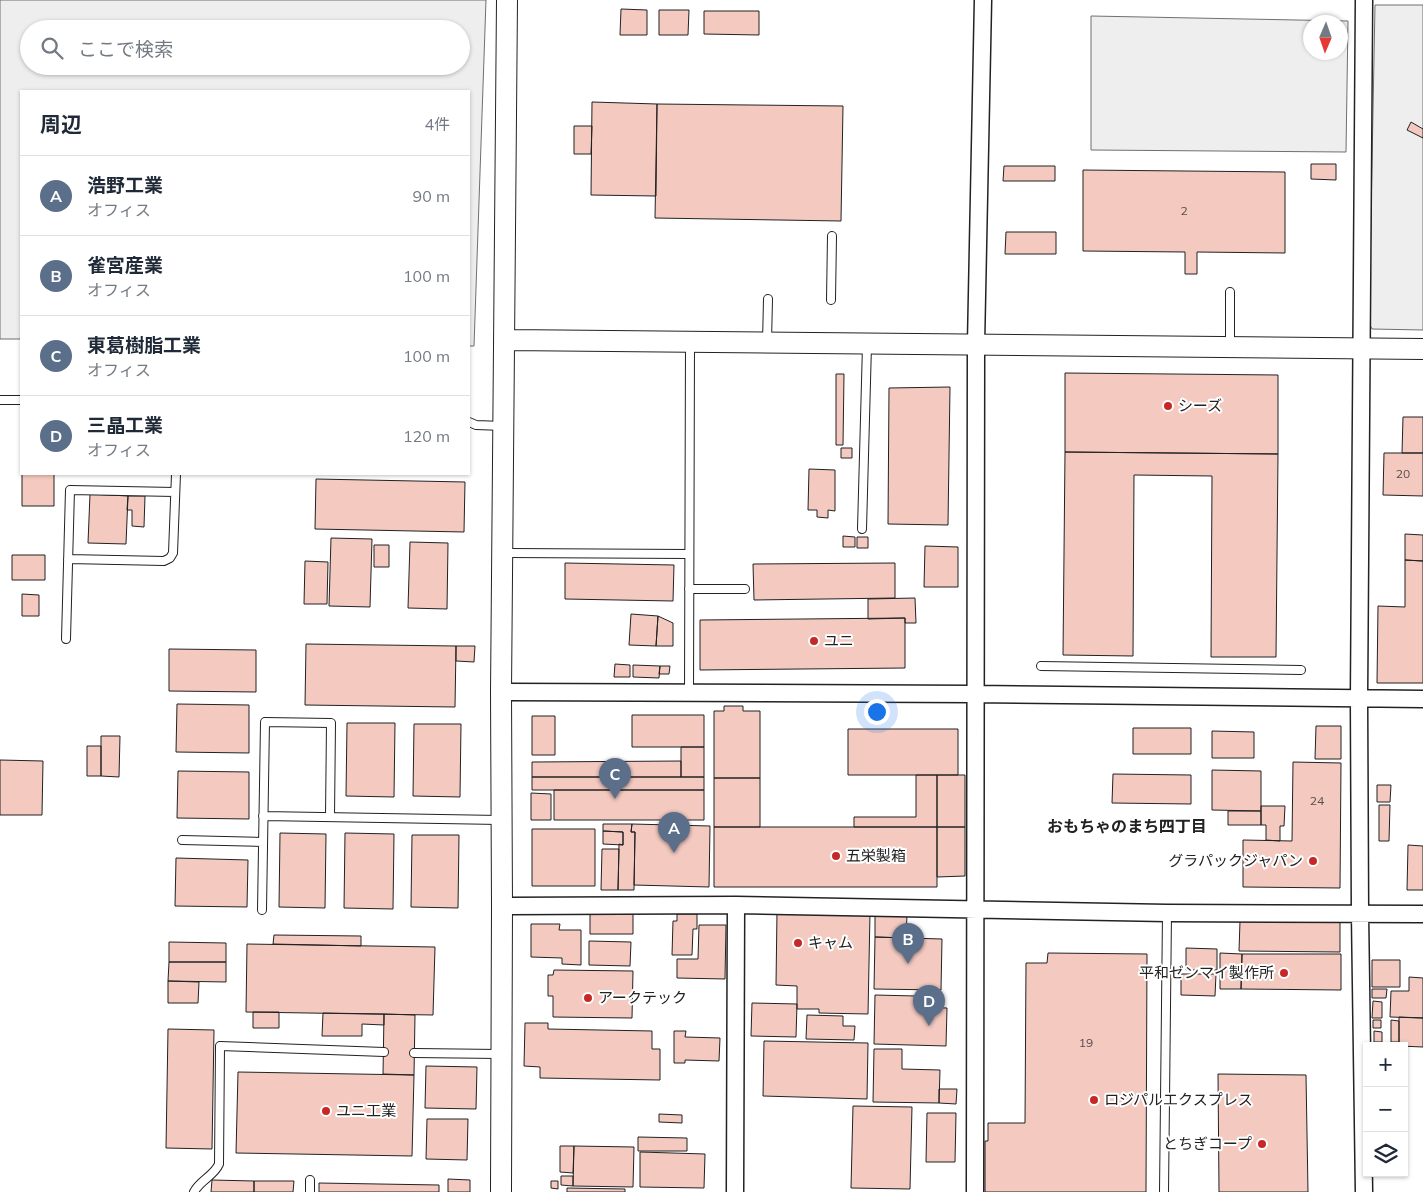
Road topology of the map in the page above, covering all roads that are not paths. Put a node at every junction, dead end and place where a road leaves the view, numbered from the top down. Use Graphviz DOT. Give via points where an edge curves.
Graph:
graph roads {
  1 [pos="507,0"];
  2 [pos="983,0"];
  3 [pos="1364,0"];
  4 [pos="832,236"];
  5 [pos="1230,292"];
  6 [pos="768,299"];
  7 [pos="831,300"];
  8 [pos="504,340"];
  9 [pos="690,342"];
  10 [pos="768,342"];
  11 [pos="867,343"];
  12 [pos="976,344"];
  13 [pos="1230,347"];
  14 [pos="1362,349"];
  15 [pos="1423,349"];
  16 [pos="0,400"];
  17 [pos="20,400"];
  18 [pos="470,422"];
  19 [pos="503,426"];
  20 [pos="176,475"];
  21 [pos="175,492"];
  22 [pos="862,529"];
  23 [pos="502,553"];
  24 [pos="689,554"];
  25 [pos="68,559"];
  26 [pos="689,589"];
  27 [pos="745,589"];
  28 [pos="66,639"];
  29 [pos="1041,666"];
  30 [pos="1301,670"];
  31 [pos="501,692"];
  32 [pos="689,693"];
  33 [pos="974,694"];
  34 [pos="1359,698"];
  35 [pos="1423,699"];
  36 [pos="263,816"];
  37 [pos="330,817"];
  38 [pos="502,820"];
  39 [pos="182,840"];
  40 [pos="263,842"];
  41 [pos="736,905"];
  42 [pos="502,906"];
  43 [pos="975,909"];
  44 [pos="262,910"];
  45 [pos="1167,913"];
  46 [pos="1360,914"];
  47 [pos="1423,914"];
  48 [pos="384,1052"];
  49 [pos="414,1053"];
  50 [pos="502,1054"];
  51 [pos="310,1180"];
  52 [pos="194,1192"];
  53 [pos="310,1192"];
  54 [pos="501,1192"];
  55 [pos="735,1192"];
  56 [pos="974,1192"];
  57 [pos="1164,1192"];
  58 [pos="1364,1192"];
  1 -- 8 [label="street"];
  2 -- 12 [label="street"];
  3 -- 14 [label="street"];
  4 -- 7 [label="lane"];
  5 -- 13 [label="lane"];
  6 -- 10 [label="lane"];
  8 -- 9 [label="street"];
  8 -- 19 [label="street"];
  9 -- 10 [label="street"];
  9 -- 24 [label="lane"];
  10 -- 11 [label="street"];
  11 -- 12 [label="street"];
  11 -- 22 [label="lane"];
  12 -- 13 [label="street"];
  12 -- 33 [label="street"];
  13 -- 14 [label="street"];
  14 -- 15 [label="street"];
  14 -- 34 [label="street"];
  16 -- 17 [label="lane"];
  18 -- 19 [label="lane"];
  19 -- 23 [label="street"];
  20 -- 21 [label="lane"];
  21 -- 25 [label="lane" via="173,554 170,558 164,561"];
  21 -- 25 [label="lane" via="70,490"];
  23 -- 24 [label="lane"];
  23 -- 31 [label="street"];
  24 -- 26 [label="lane"];
  25 -- 28 [label="lane"];
  26 -- 27 [label="lane"];
  26 -- 32 [label="lane"];
  29 -- 30 [label="lane"];
  31 -- 32 [label="street"];
  31 -- 38 [label="street"];
  32 -- 33 [label="street"];
  33 -- 34 [label="street"];
  33 -- 43 [label="street"];
  34 -- 35 [label="street"];
  34 -- 46 [label="street"];
  36 -- 37 [label="lane"];
  36 -- 37 [label="lane" via="265,722 274,722 331,723"];
  36 -- 40 [label="lane"];
  37 -- 38 [label="lane"];
  38 -- 42 [label="street"];
  39 -- 40 [label="lane"];
  40 -- 44 [label="lane"];
  41 -- 42 [label="street"];
  41 -- 43 [label="street"];
  41 -- 55 [label="street"];
  42 -- 50 [label="street"];
  43 -- 45 [label="street"];
  43 -- 56 [label="street"];
  45 -- 46 [label="street"];
  45 -- 57 [label="lane"];
  46 -- 47 [label="street"];
  46 -- 58 [label="street"];
  48 -- 52 [label="lane" via="220,1046 219,1164"];
  49 -- 50 [label="lane"];
  50 -- 54 [label="street"];
  51 -- 53 [label="lane"];
}
